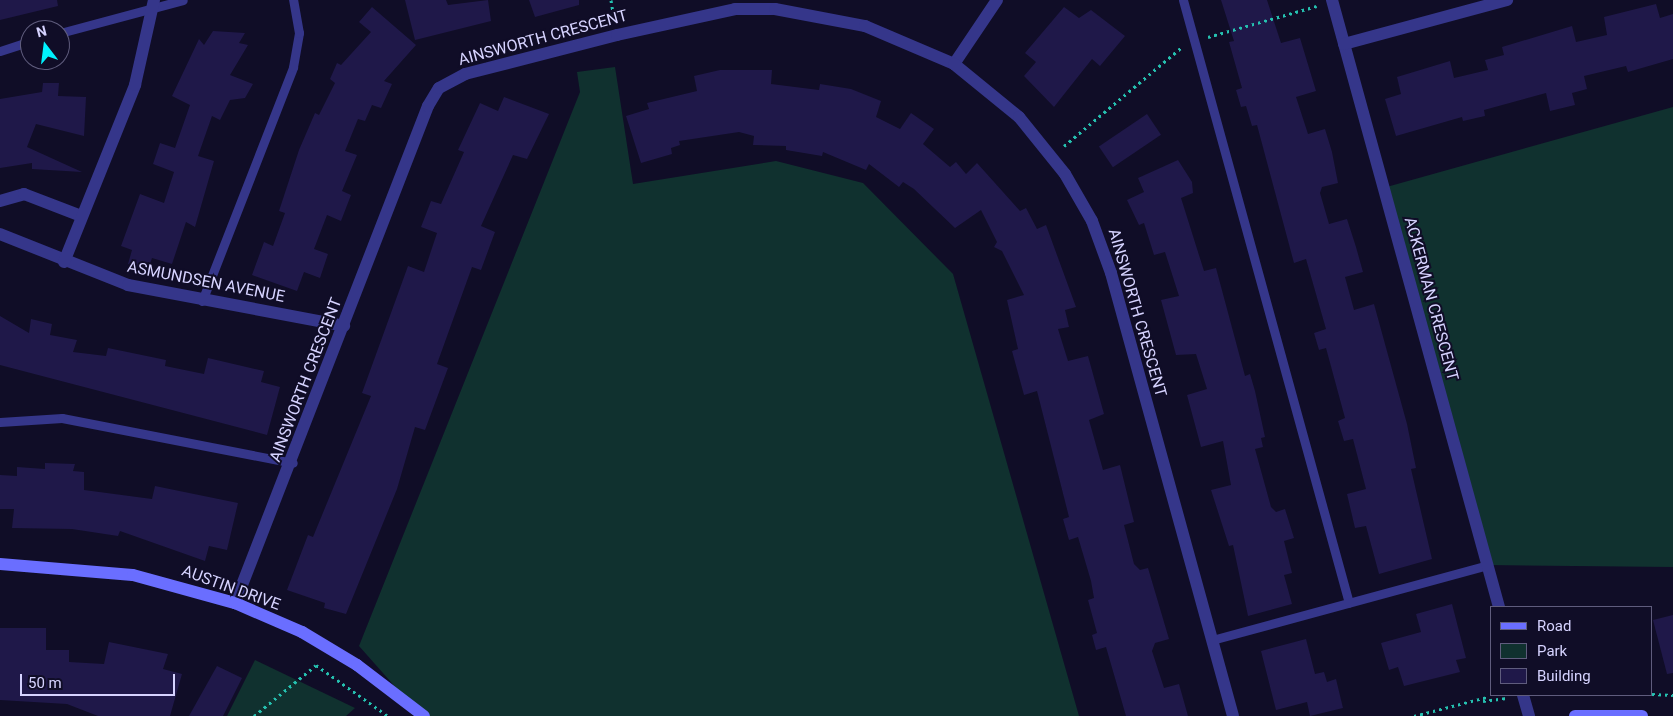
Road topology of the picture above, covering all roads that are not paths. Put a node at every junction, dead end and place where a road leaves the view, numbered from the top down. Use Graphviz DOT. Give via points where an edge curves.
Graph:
graph roads {
  1 [pos="183,0"];
  2 [pos="292,0"];
  3 [pos="997,0"];
  4 [pos="1183,0"];
  5 [pos="1507,0"];
  6 [pos="1332,1"];
  7 [pos="1484,3"];
  8 [pos="154,4"];
  9 [pos="748,4"];
  10 [pos="70,30"];
  11 [pos="20,44"];
  12 [pos="1344,44"];
  13 [pos="0,51"];
  14 [pos="954,64"];
  15 [pos="0,201"];
  16 [pos="81,216"];
  17 [pos="0,234"];
  18 [pos="64,262"];
  19 [pos="202,301"];
  20 [pos="344,326"];
  21 [pos="0,422"];
  22 [pos="292,463"];
  23 [pos="0,564"];
  24 [pos="1488,565"];
  25 [pos="235,603"];
  26 [pos="1349,603"];
  27 [pos="1499,606"];
  28 [pos="1212,640"];
  29 [pos="1523,696"];
  30 [pos="424,716"];
  31 [pos="1233,716"];
  32 [pos="1529,716"];
  33 [pos="1574,716"];
  34 [pos="1642,716"];
  1 -- 8 [label="lane"];
  2 -- 19 [label="lane" via="299,33 293,68"];
  3 -- 14 [label="street"];
  4 -- 26 [label="lane"];
  5 -- 7 [label="street"];
  6 -- 12 [label="street, ACKERMAN CRESCENT"];
  7 -- 12 [label="street"];
  8 -- 10 [label="lane"];
  8 -- 16 [label="street" via="135,85"];
  9 -- 14 [label="street, AINSWORTH CRESCENT" via="864,26"];
  9 -- 20 [label="street, AINSWORTH CRESCENT" via="475,72 439,88 428,106"];
  11 -- 13 [label="lane"];
  12 -- 24 [label="street, ACKERMAN CRESCENT"];
  14 -- 28 [label="street, AINSWORTH CRESCENT" via="1019,117 1052,154 1092,221 1111,273"];
  15 -- 16 [label="street" via="24,194"];
  16 -- 18 [label="street"];
  17 -- 18 [label="street, ASMUNDSEN AVENUE"];
  18 -- 19 [label="street, ASMUNDSEN AVENUE" via="128,285"];
  19 -- 20 [label="street, ASMUNDSEN AVENUE"];
  20 -- 22 [label="street, AINSWORTH CRESCENT"];
  21 -- 22 [label="lane" via="62,418"];
  22 -- 25 [label="street, AINSWORTH CRESCENT"];
  23 -- 25 [label="street, AUSTIN DRIVE" via="133,575"];
  24 -- 26 [label="lane"];
  24 -- 27 [label="street, ACKERMAN CRESCENT"];
  25 -- 30 [label="street, AUSTIN DRIVE" via="302,632 357,665"];
  26 -- 28 [label="lane"];
  28 -- 31 [label="street, AINSWORTH CRESCENT"];
  29 -- 32 [label="street"];
  33 -- 34 [label="street"];
}
